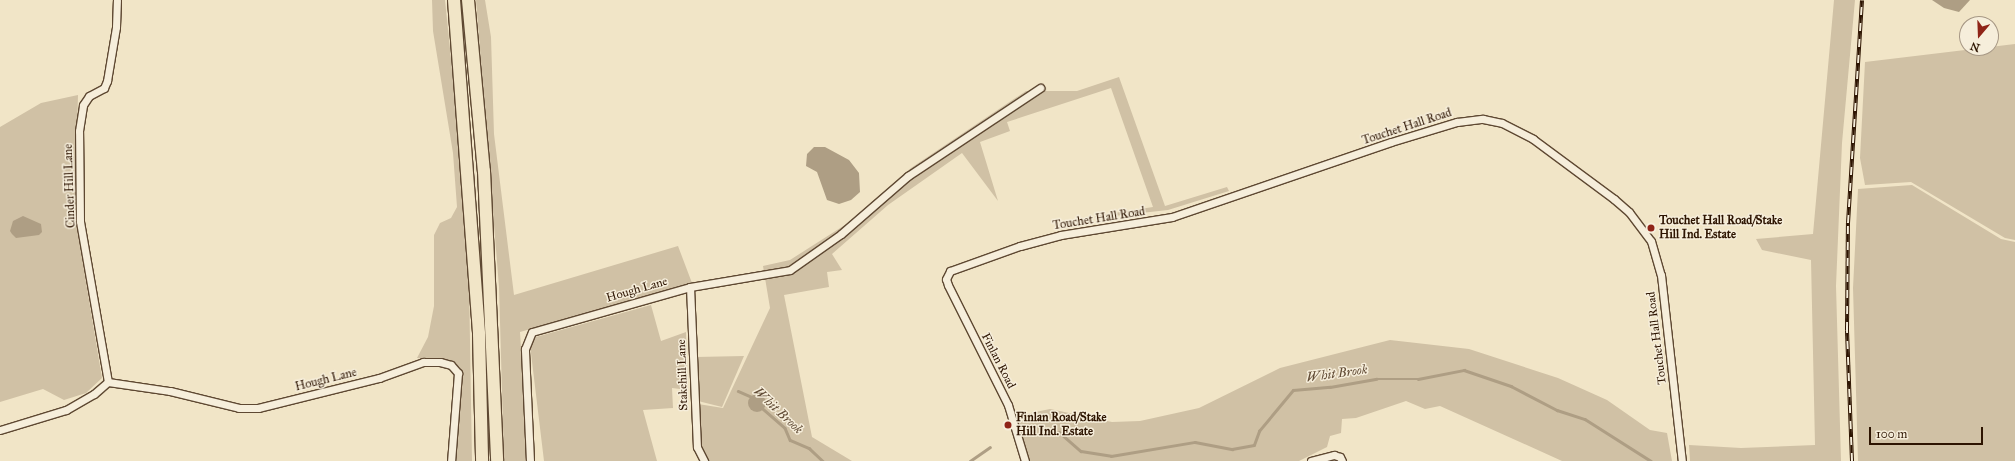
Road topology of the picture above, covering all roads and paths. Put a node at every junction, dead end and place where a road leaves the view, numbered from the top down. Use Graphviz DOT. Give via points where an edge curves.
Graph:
graph roads {
  1 [pos="117,0"];
  2 [pos="454,0"];
  3 [pos="468,0"];
  4 [pos="1040,88"];
  5 [pos="947,275"];
  6 [pos="690,287"];
  7 [pos="108,382"];
  8 [pos="0,430"];
  9 [pos="1341,459"];
  10 [pos="451,461"];
  11 [pos="482,461"];
  12 [pos="496,461"];
  13 [pos="530,461"];
  14 [pos="704,461"];
  15 [pos="1025,461"];
  16 [pos="1310,461"];
  17 [pos="1682,461"];
  1 -- 7 [label="street, Cinder Hill Lane" via="116,27 107,81 104,88 89,96 83,105 79,131 80,221"];
  2 -- 11 [label="highway" via="479,334"];
  3 -- 12 [label="highway" via="484,171"];
  4 -- 6 [label="street" via="908,176 841,234 790,270"];
  5 -- 15 [label="street, Finlan Road" via="948,285 1008,405"];
  5 -- 17 [label="street, Touchet Hall Road" via="961,266 1061,235 1172,217 1457,122 1493,120 1533,139 1614,199 1629,212 1651,241 1661,275"];
  6 -- 13 [label="street, Hough Lane" via="532,332 525,348"];
  6 -- 14 [label="street, Stakehill Lane" via="697,447"];
  7 -- 8 [label="street" via="94,394 66,410"];
  7 -- 10 [label="street, Hough Lane" via="170,391 239,408 258,408 379,378 423,362 440,362 451,365 458,373"];
  9 -- 16 [label="street" via="1334,455"];
}
